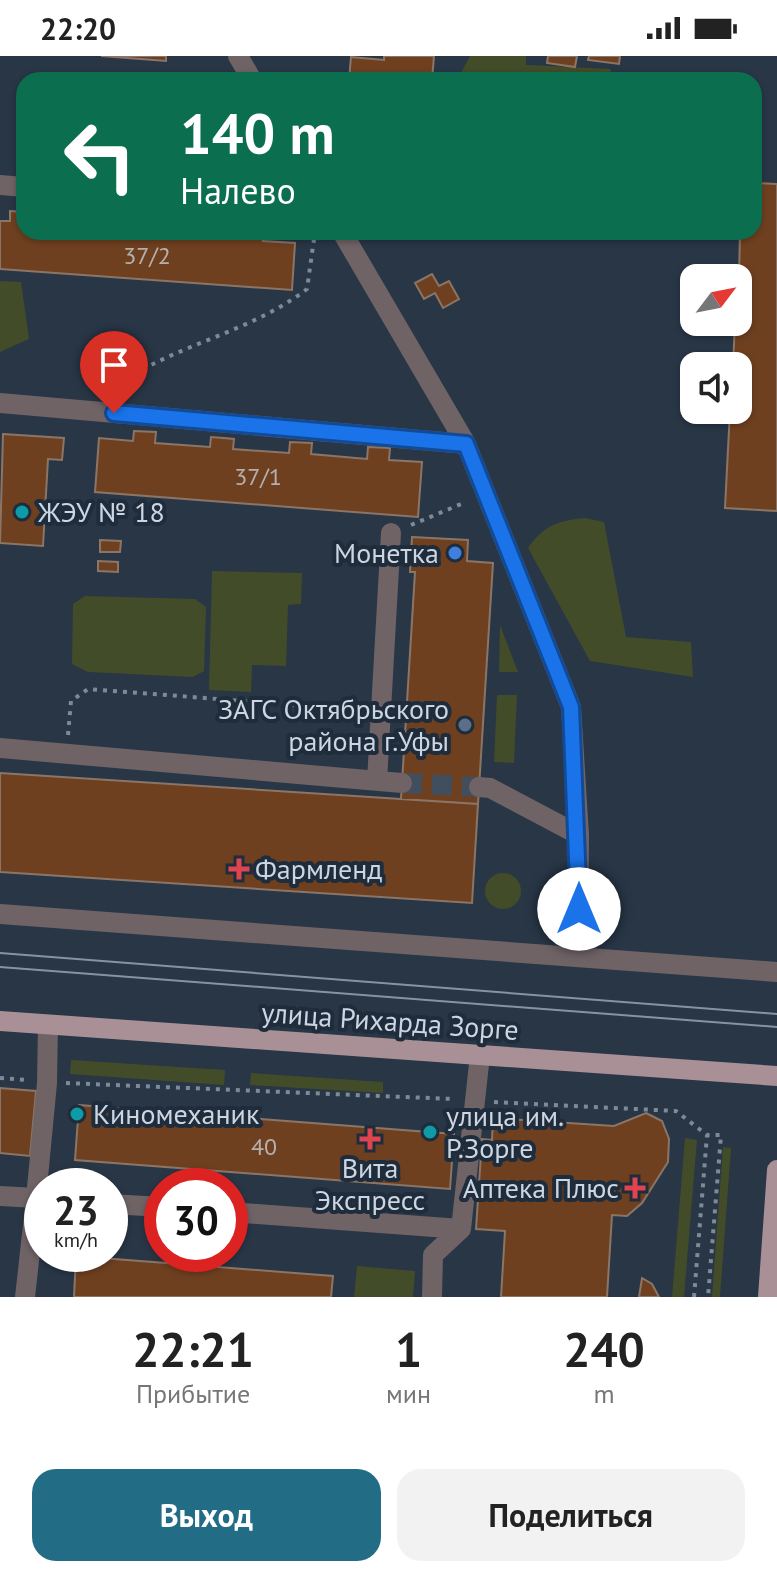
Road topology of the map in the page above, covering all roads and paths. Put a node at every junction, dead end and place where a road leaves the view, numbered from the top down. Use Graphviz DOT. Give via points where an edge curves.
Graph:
graph roads {
  1 [pos="314,240"];
  2 [pos="347,240"];
  3 [pos="0,403"];
  4 [pos="84,410"];
  5 [pos="466,444"];
  6 [pos="472,500"];
  7 [pos="391,533"];
  8 [pos="380,712"];
  9 [pos="0,748"];
  10 [pos="67,753"];
  11 [pos="377,781"];
  12 [pos="402,783"];
  13 [pos="479,787"];
  14 [pos="579,835"];
  15 [pos="0,914"];
  16 [pos="578,956"];
  17 [pos="777,972"];
  18 [pos="0,1021"];
  19 [pos="48,1025"];
  20 [pos="480,1055"];
  21 [pos="777,1076"];
  22 [pos="0,1078"];
  23 [pos="47,1083"];
  24 [pos="476,1100"];
  25 [pos="707,1135"];
  26 [pos="41,1168"];
  27 [pos="777,1170"];
  28 [pos="0,1196"];
  29 [pos="24,1198"];
  30 [pos="248,1213"];
  31 [pos="461,1229"];
  32 [pos="29,1272"];
  33 [pos="25,1297"];
  34 [pos="432,1297"];
  35 [pos="694,1297"];
  36 [pos="708,1297"];
  37 [pos="768,1297"];
  1 -- 4 [label="path" via="307,289 283,308 138,369"];
  2 -- 5 [label="street"];
  3 -- 4 [label="street"];
  4 -- 5 [label="street"];
  5 -- 14 [label="street" via="571,707"];
  6 -- 7 [label="path"];
  7 -- 8 [label="street"];
  8 -- 10 [label="path" via="88,689 71,701"];
  8 -- 11 [label="street"];
  9 -- 10 [label="street"];
  10 -- 11 [label="street"];
  11 -- 12 [label="street"];
  13 -- 14 [label="street"];
  14 -- 16 [label="street"];
  15 -- 16 [label="street"];
  16 -- 17 [label="street"];
  18 -- 19 [label="main road, улица Рихарда Зорге"];
  19 -- 20 [label="main road, улица Рихарда Зорге"];
  19 -- 23 [label="street"];
  20 -- 21 [label="main road, улица Рихарда Зорге"];
  20 -- 24 [label="street"];
  22 -- 23 [label="path"];
  23 -- 24 [label="path"];
  23 -- 26 [label="street"];
  24 -- 25 [label="path" via="676,1111"];
  24 -- 31 [label="street"];
  25 -- 35 [label="path"];
  25 -- 36 [label="path" via="721,1135"];
  27 -- 37 [label="main road"];
  28 -- 29 [label="street"];
  30 -- 31 [label="street"];
  31 -- 34 [label="street" via="433,1255"];
  32 -- 33 [label="street"];
}
